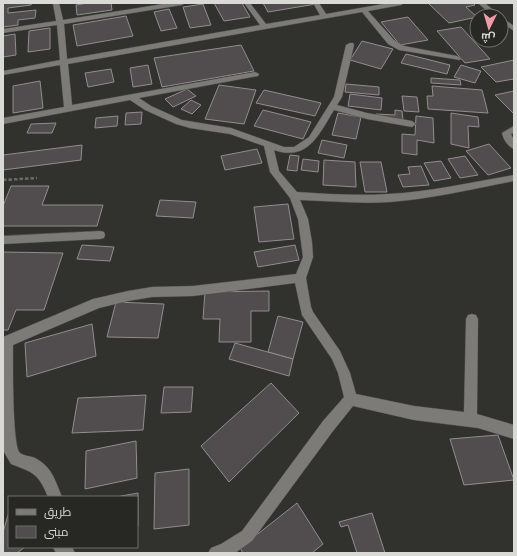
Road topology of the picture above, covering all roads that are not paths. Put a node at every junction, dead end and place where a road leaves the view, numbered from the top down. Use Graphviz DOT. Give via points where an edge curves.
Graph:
graph roads {
  1 [pos="56,3"];
  2 [pos="182,3"];
  3 [pos="247,3"];
  4 [pos="316,3"];
  5 [pos="401,3"];
  6 [pos="363,9"];
  7 [pos="324,16"];
  8 [pos="60,22"];
  9 [pos="264,26"];
  10 [pos="3,31"];
  11 [pos="350,45"];
  12 [pos="457,58"];
  13 [pos="64,62"];
  14 [pos="3,73"];
  15 [pos="255,74"];
  16 [pos="131,97"];
  17 [pos="333,107"];
  18 [pos="68,109"];
  19 [pos="3,121"];
  20 [pos="412,124"];
  21 [pos="514,129"];
  22 [pos="268,146"];
  23 [pos="514,146"];
  24 [pos="514,178"];
  25 [pos="294,196"];
  26 [pos="100,235"];
  27 [pos="3,240"];
  28 [pos="300,278"];
  29 [pos="472,319"];
  30 [pos="5,342"];
  31 [pos="351,399"];
  32 [pos="470,420"];
  33 [pos="514,432"];
  34 [pos="55,496"];
  35 [pos="216,553"];
  1 -- 8 [label="street"];
  2 -- 8 [label="street"];
  3 -- 9 [label="street"];
  4 -- 7 [label="street"];
  5 -- 6 [label="street"];
  6 -- 7 [label="street"];
  6 -- 12 [label="street" via="391,42 402,48"];
  7 -- 9 [label="street"];
  8 -- 10 [label="street"];
  8 -- 13 [label="street"];
  9 -- 13 [label="street"];
  11 -- 17 [label="street" via="338,97"];
  13 -- 14 [label="street"];
  13 -- 18 [label="street"];
  15 -- 16 [label="street"];
  16 -- 18 [label="street"];
  16 -- 22 [label="street" via="179,122 232,131"];
  17 -- 20 [label="street"];
  17 -- 22 [label="street" via="312,139 302,147 296,150 283,150"];
  18 -- 19 [label="street"];
  21 -- 23 [label="street" via="506,133"];
  22 -- 25 [label="street" via="275,172"];
  24 -- 25 [label="street" via="388,198"];
  25 -- 28 [label="street" via="303,219 307,242 308,257"];
  26 -- 27 [label="street"];
  28 -- 30 [label="street" via="128,296 96,303"];
  28 -- 31 [label="street" via="308,315 336,355"];
  29 -- 32 [label="street"];
  30 -- 34 [label="street" via="11,452 16,459 30,463 46,475"];
  31 -- 32 [label="street" via="413,412"];
  31 -- 35 [label="street" via="247,536 224,551"];
  32 -- 33 [label="street"];
}
